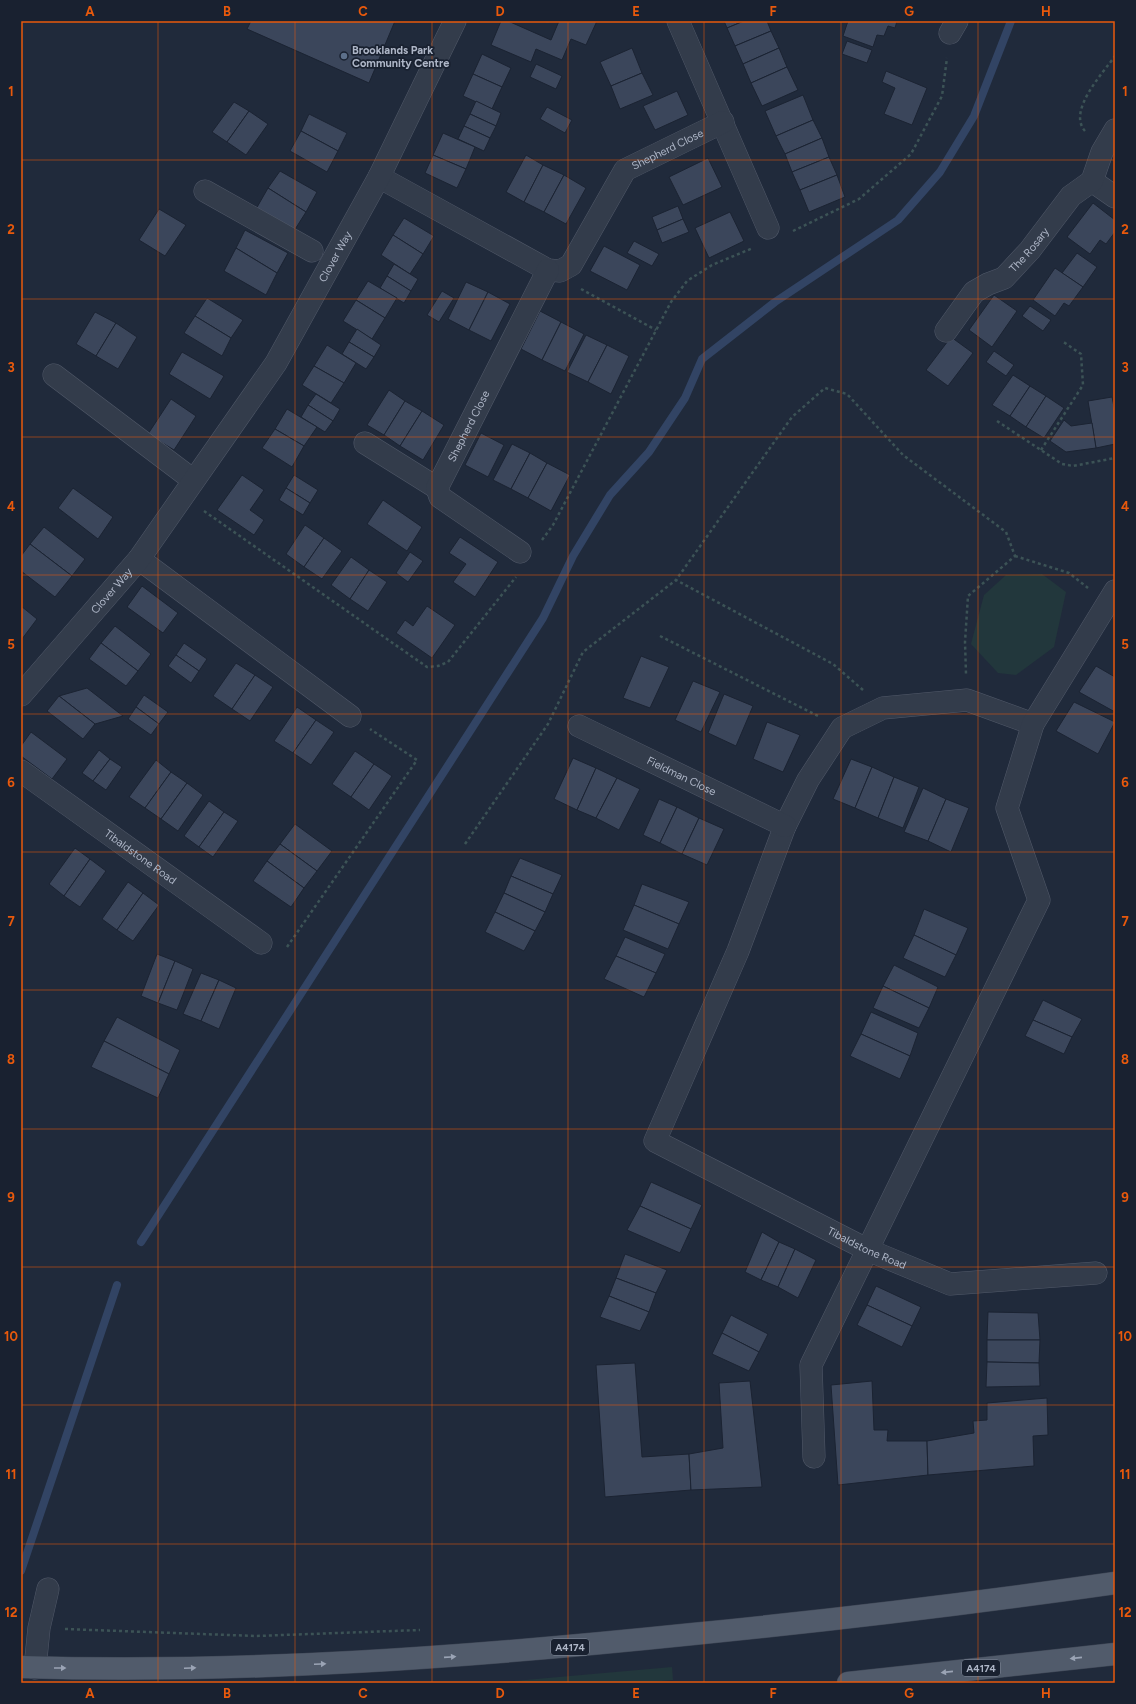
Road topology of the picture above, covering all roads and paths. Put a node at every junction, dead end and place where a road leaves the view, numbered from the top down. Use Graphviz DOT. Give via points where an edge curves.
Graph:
graph roads {
  1 [pos="455,21"];
  2 [pos="546,21"];
  3 [pos="550,21"];
  4 [pos="678,21"];
  5 [pos="954,27"];
  6 [pos="1115,56"];
  7 [pos="722,122"];
  8 [pos="1115,130"];
  9 [pos="1102,152"];
  10 [pos="379,177"];
  11 [pos="1092,181"];
  12 [pos="205,191"];
  13 [pos="1115,197"];
  14 [pos="770,234"];
  15 [pos="312,251"];
  16 [pos="571,265"];
  17 [pos="548,270"];
  18 [pos="656,330"];
  19 [pos="946,331"];
  20 [pos="1062,341"];
  21 [pos="54,374"];
  22 [pos="997,421"];
  23 [pos="365,443"];
  24 [pos="1041,450"];
  25 [pos="1115,458"];
  26 [pos="188,488"];
  27 [pos="437,488"];
  28 [pos="530,548"];
  29 [pos="1015,556"];
  30 [pos="139,559"];
  31 [pos="520,573"];
  32 [pos="676,580"];
  33 [pos="1111,597"];
  34 [pos="660,636"];
  35 [pos="21,696"];
  36 [pos="967,700"];
  37 [pos="883,708"];
  38 [pos="350,716"];
  39 [pos="1033,724"];
  40 [pos="579,726"];
  41 [pos="842,728"];
  42 [pos="21,771"];
  43 [pos="785,826"];
  44 [pos="465,844"];
  45 [pos="261,942"];
  46 [pos="286,948"];
  47 [pos="868,1250"];
  48 [pos="1096,1273"];
  49 [pos="814,1457"];
  50 [pos="1115,1583"];
  51 [pos="48,1589"];
  52 [pos="39,1628"];
  53 [pos="426,1630"];
  54 [pos="1115,1654"];
  55 [pos="28,1667"];
  56 [pos="848,1683"];
  1 -- 10 [label="street, Clover Way"];
  2 -- 3 [label="path"];
  4 -- 7 [label="street"];
  5 -- 14 [label="path" via="942,96 911,154 859,199"];
  6 -- 9 [label="path" via="1082,104 1079,115 1080,126"];
  7 -- 14 [label="street"];
  7 -- 16 [label="street, Shepherd Close" via="625,170"];
  8 -- 9 [label="street"];
  9 -- 11 [label="street"];
  10 -- 17 [label="street"];
  10 -- 26 [label="street, Clover Way" via="276,363"];
  11 -- 13 [label="street"];
  11 -- 19 [label="street, The Rosary" via="1071,196 1030,250 1004,278 974,292"];
  12 -- 15 [label="street"];
  14 -- 18 [label="path" via="687,281 671,302"];
  16 -- 17 [label="street" via="560,271"];
  16 -- 18 [label="path" via="578,288"];
  17 -- 27 [label="street, Shepherd Close"];
  18 -- 28 [label="path" via="553,525"];
  20 -- 24 [label="path" via="1081,354 1083,385"];
  21 -- 26 [label="street"];
  22 -- 24 [label="path"];
  23 -- 27 [label="street"];
  24 -- 25 [label="path" via="1062,464 1073,466"];
  26 -- 30 [label="street, Clover Way"];
  26 -- 31 [label="path" via="427,667 448,662"];
  27 -- 28 [label="street" via="440,497"];
  29 -- 32 [label="path" via="1006,532 903,454 847,394 825,388 792,417"];
  29 -- 33 [label="path" via="1069,573"];
  29 -- 36 [label="path" via="968,596 965,642"];
  30 -- 35 [label="street, Clover Way"];
  30 -- 38 [label="street"];
  32 -- 37 [label="path" via="833,664"];
  32 -- 44 [label="path" via="584,652 548,724"];
  33 -- 39 [label="street"];
  34 -- 41 [label="path"];
  36 -- 37 [label="street"];
  36 -- 39 [label="street"];
  37 -- 41 [label="street"];
  38 -- 46 [label="path" via="417,760"];
  39 -- 47 [label="street" via="1008,808 1039,900"];
  40 -- 43 [label="street, Fieldman Close"];
  41 -- 43 [label="street" via="808,780"];
  42 -- 45 [label="street, Tibaldstone Road"];
  43 -- 47 [label="street, Tibaldstone Road" via="738,951 655,1141"];
  47 -- 48 [label="street, Tibaldstone Road" via="950,1284"];
  47 -- 49 [label="street" via="811,1365"];
  55 -- 50 [label="main road, A4174, one-way" via="192,1668 449,1657 565,1648 803,1623 1001,1600"];
  51 -- 52 [label="street"];
  52 -- 53 [label="path" via="256,1636"];
  52 -- 55 [label="street"];
  54 -- 56 [label="main road, A4174, one-way"];
}
